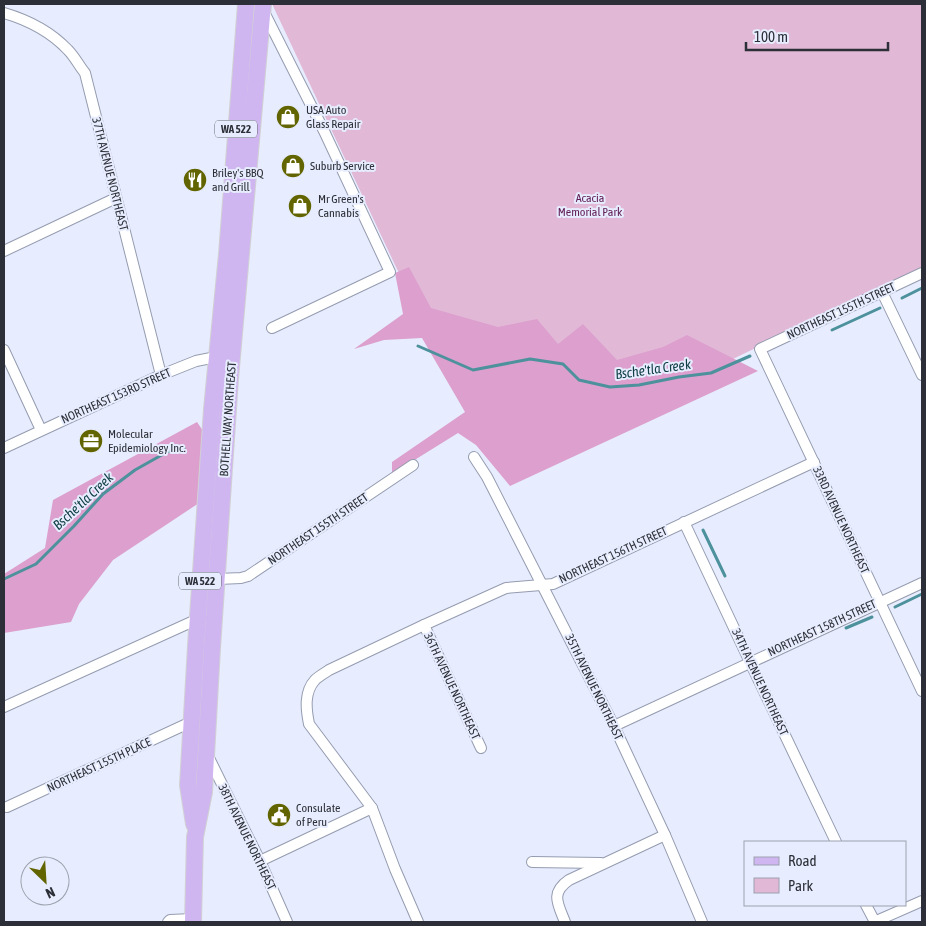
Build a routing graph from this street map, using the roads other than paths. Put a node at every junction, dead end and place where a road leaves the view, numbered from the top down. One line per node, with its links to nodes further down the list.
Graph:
1 (246, 4): 4 (main road, BOTHELL WAY NORTHEAST / WA 522)
2 (259, 5): 5 (main road, BOTHELL WAY NORTHEAST / WA 522); 10 (street)
3 (4, 13): 6 (street, 37TH AVENUE NORTHEAST)
4 (243, 41): 5 (main road); 13 (main road, BOTHELL WAY NORTHEAST / WA 522)
5 (254, 104): 13 (main road, BOTHELL WAY NORTHEAST / WA 522)
6 (116, 198): 7 (street); 14 (street, 37TH AVENUE NORTHEAST)
7 (4, 251)
8 (922, 273): 9 (street, NORTHEAST 155TH STREET)
9 (882, 292): 11 (street, NORTHEAST 155TH STREET); 15 (street)
10 (272, 328)
11 (760, 349): 19 (street, 33RD AVENUE NORTHEAST)
12 (4, 350): 16 (street)
13 (224, 356): 14 (street, NORTHEAST 153RD STREET); 22 (main road, BOTHELL WAY NORTHEAST / WA 522); 26 (main road, BOTHELL WAY NORTHEAST / WA 522)
14 (161, 375): 16 (street, NORTHEAST 153RD STREET)
15 (922, 375)
16 (41, 430): 17 (street, NORTHEAST 153RD STREET)
17 (4, 448)
18 (474, 457): 24 (street, 35TH AVENUE NORTHEAST)
19 (814, 462): 21 (street, NORTHEAST 156TH STREET); 25 (street, 33RD AVENUE NORTHEAST)
20 (413, 465): 22 (street, NORTHEAST 155TH STREET)
21 (684, 522): 24 (street, NORTHEAST 156TH STREET); 28 (street, 34TH AVENUE NORTHEAST)
22 (218, 579): 34 (main road, BOTHELL WAY NORTHEAST / WA 522)
23 (922, 583): 25 (street, NORTHEAST 158TH STREET)
24 (542, 585): 27 (street, NORTHEAST 156TH STREET); 32 (street, 35TH AVENUE NORTHEAST)
25 (880, 601): 28 (street, NORTHEAST 158TH STREET); 29 (street, 33RD AVENUE NORTHEAST)
26 (198, 619): 30 (street); 31 (main road, BOTHELL WAY NORTHEAST / WA 522); 34 (main road)
27 (424, 624): 33 (street, 36TH AVENUE NORTHEAST); 36 (street, NORTHEAST 156TH STREET)
28 (750, 662): 32 (street, NORTHEAST 158TH STREET); 39 (street, 34TH AVENUE NORTHEAST)
29 (922, 691)
30 (4, 707)
31 (192, 722): 35 (street, NORTHEAST 155TH PLACE); 37 (main road, BOTHELL WAY NORTHEAST / WA 522)
32 (614, 726): 38 (street, 35TH AVENUE NORTHEAST)
33 (481, 748)
34 (206, 752): 37 (main road, BOTHELL WAY NORTHEAST / WA 522); 40 (street, 38TH AVENUE NORTHEAST)
35 (7, 807)
36 (372, 808): 40 (street); 48 (street)
37 (196, 834): 45 (main road, BOTHELL WAY NORTHEAST / WA 522)
38 (664, 835): 42 (street); 50 (street, 35TH AVENUE NORTHEAST)
39 (836, 841)
40 (260, 861): 47 (street, 38TH AVENUE NORTHEAST)
41 (532, 862): 42 (street)
42 (605, 863): 49 (street)
43 (922, 901): 51 (street)
44 (867, 906): 51 (street)
45 (192, 921): 46 (street)
46 (168, 922)
47 (287, 922)
48 (418, 922)
49 (565, 922)
50 (702, 922)
51 (875, 922)

